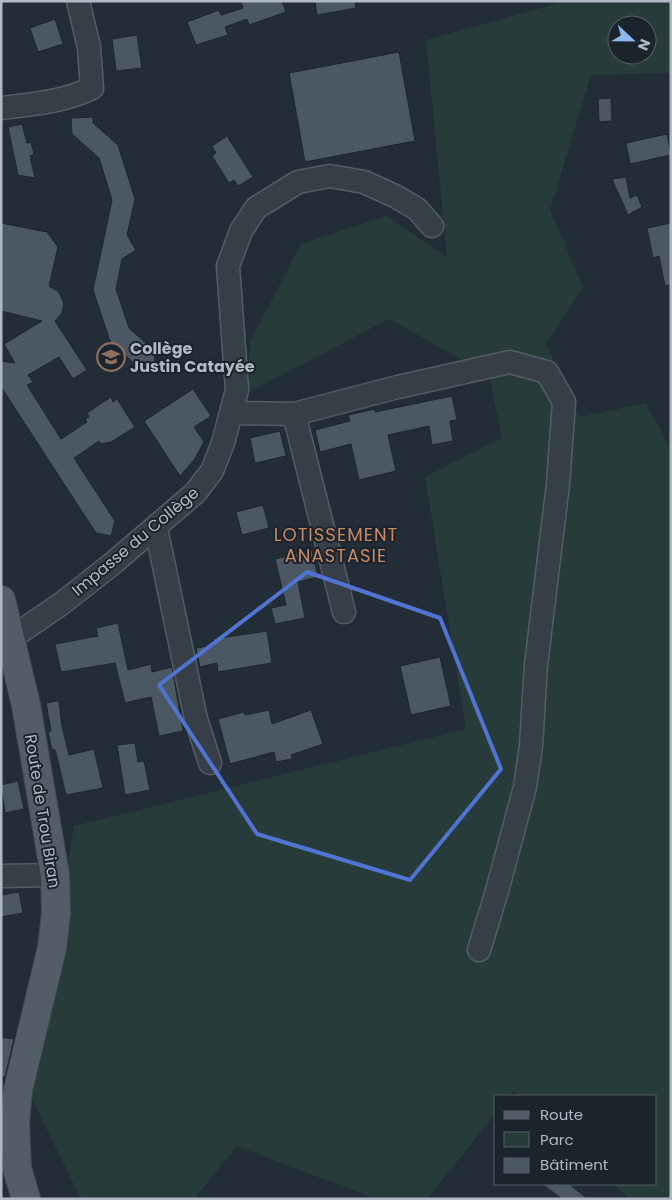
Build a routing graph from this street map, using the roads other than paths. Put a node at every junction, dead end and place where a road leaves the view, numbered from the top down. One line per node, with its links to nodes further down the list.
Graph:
1 (78, 1): 2 (street)
2 (1, 108)
3 (432, 226): 4 (street, Impasse du Collège)
4 (232, 413): 5 (street); 6 (street, Impasse du Collège)
5 (294, 414): 8 (street); 13 (street)
6 (156, 528): 9 (street, Impasse du Collège); 10 (street)
7 (1, 600): 9 (main road, Route de Trou Biran)
8 (344, 612)
9 (10, 639): 11 (main road, Route de Trou Biran)
10 (210, 763)
11 (56, 875): 12 (street); 14 (main road, Route de Trou Biran)
12 (1, 876)
13 (479, 950)
14 (26, 1199)

